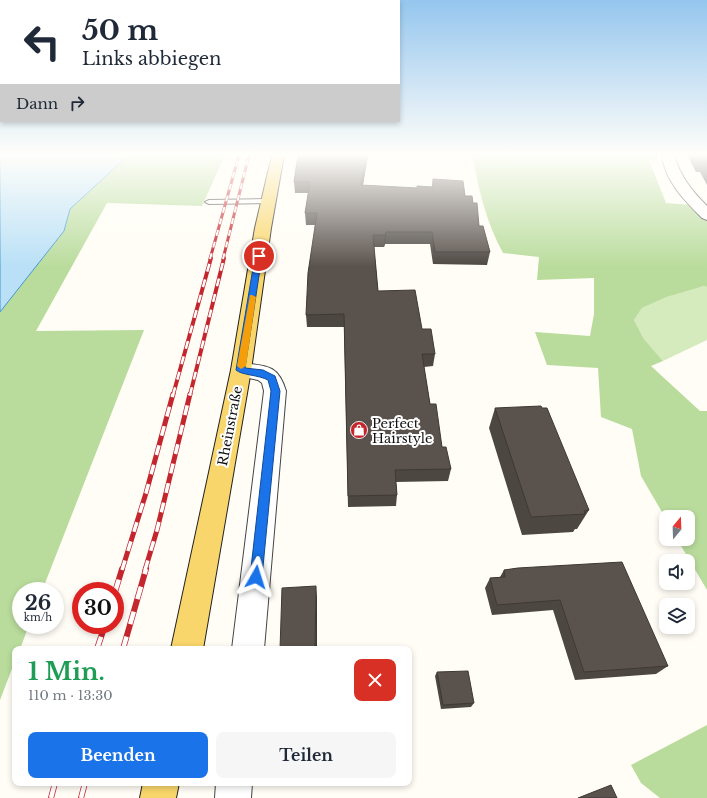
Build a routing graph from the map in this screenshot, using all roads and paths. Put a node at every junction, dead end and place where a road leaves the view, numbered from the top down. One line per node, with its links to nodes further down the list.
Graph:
1 (270, 192): 3 (main road, Rheinstraße)
2 (685, 192): 5 (street)
3 (268, 201): 4 (lane); 6 (main road, Rheinstraße)
4 (209, 202)
5 (707, 215)
6 (241, 370): 7 (main road, Rheinstraße); 8 (street)
7 (188, 646)
8 (248, 646)
9 (160, 786): 11 (main road)
10 (234, 786): 12 (street)
11 (158, 798)
12 (233, 798)

